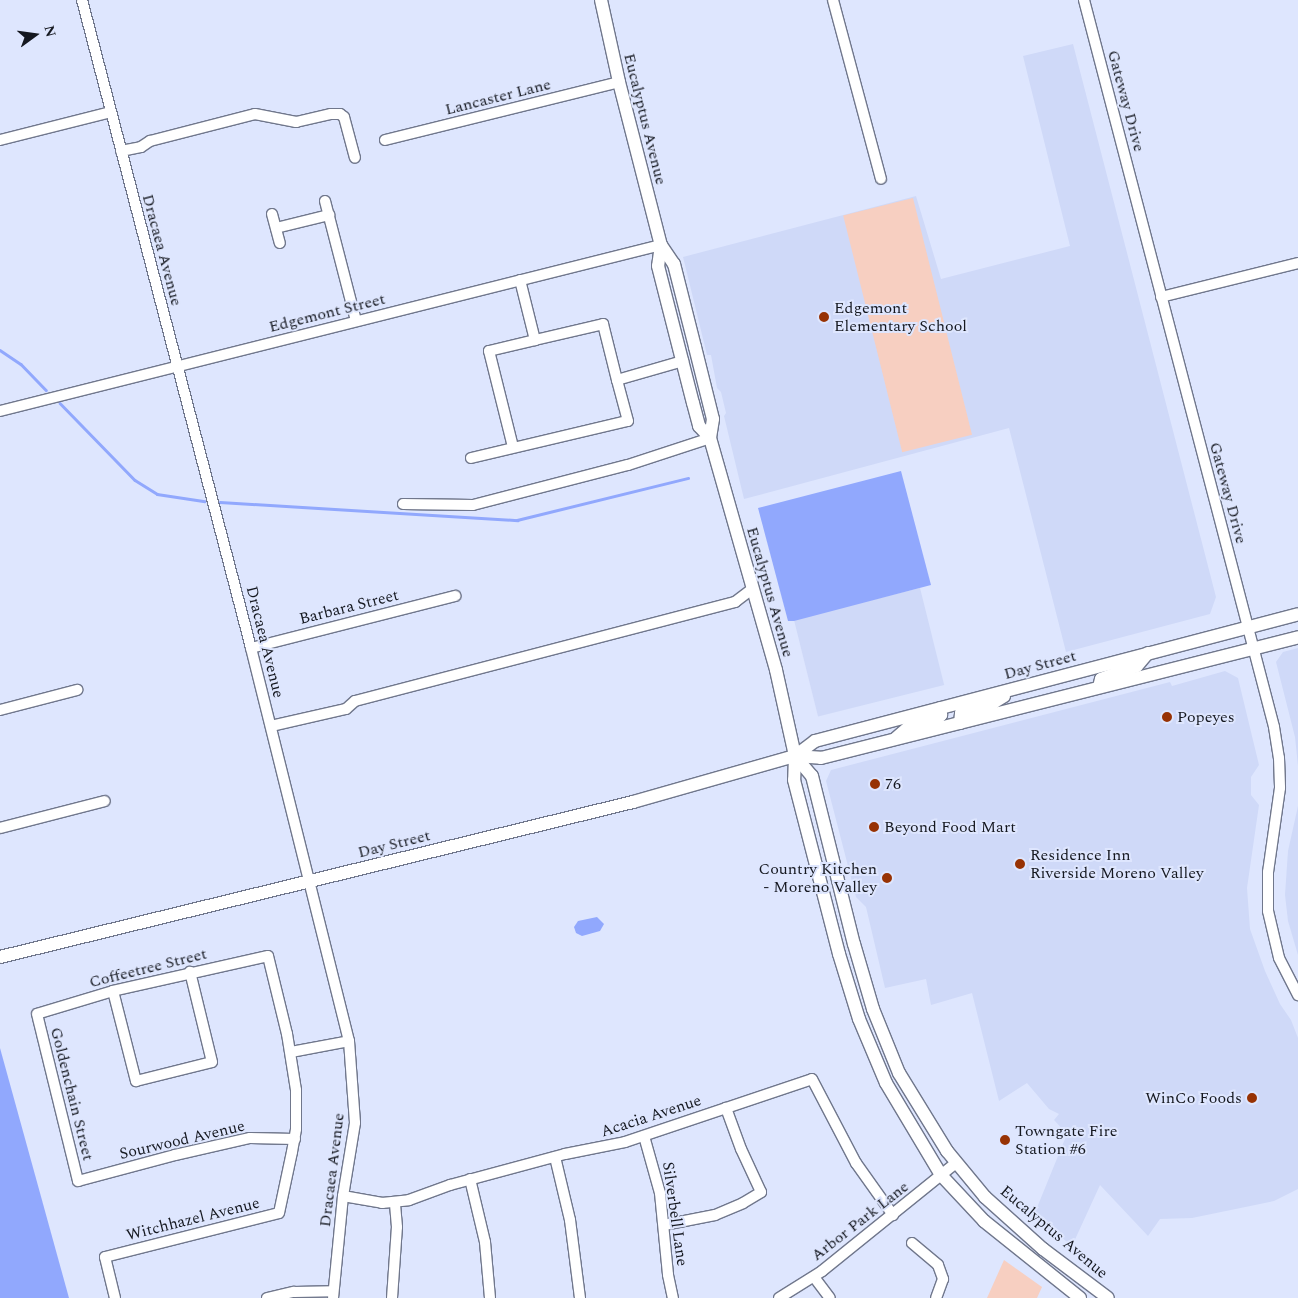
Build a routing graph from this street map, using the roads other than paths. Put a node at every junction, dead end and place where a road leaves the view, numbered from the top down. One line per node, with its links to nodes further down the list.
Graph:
1 (82, 0): 6 (street, Dracaea Avenue)
2 (601, 0): 5 (main road, Eucalyptus Avenue)
3 (833, 0): 11 (street)
4 (1084, 0): 20 (street, Gateway Drive)
5 (619, 82): 8 (street, Lancaster Lane); 17 (main road, Eucalyptus Avenue)
6 (111, 112): 7 (street); 9 (street, Dracaea Avenue)
7 (0, 140)
8 (385, 140)
9 (121, 152): 10 (street); 24 (street, Dracaea Avenue)
10 (355, 158)
11 (881, 180)
12 (325, 201): 14 (street)
13 (272, 214): 15 (street)
14 (329, 215): 15 (street); 21 (street)
15 (276, 228): 16 (street)
16 (280, 243)
17 (660, 245): 19 (street, Edgemont Street); 23 (main road, Eucalyptus Avenue); 27 (main road, Eucalyptus Avenue)
18 (1298, 262): 20 (street)
19 (520, 280): 21 (street, Edgemont Street); 22 (street)
20 (1162, 297): 34 (street, Gateway Drive)
21 (356, 321): 24 (street, Edgemont Street)
22 (535, 340): 25 (street); 28 (street)
23 (683, 361): 25 (street); 27 (main road, Eucalyptus Avenue)
24 (177, 366): 26 (street, Edgemont Street); 36 (street, Dracaea Avenue)
25 (618, 380): 28 (street)
26 (0, 411)
27 (710, 438): 30 (street); 31 (main road, Eucalyptus Avenue)
28 (513, 448): 29 (street)
29 (471, 458)
30 (403, 504)
31 (752, 589): 45 (street); 47 (main road, Eucalyptus Avenue)
32 (455, 596): 36 (street, Barbara Street)
33 (1298, 614): 34 (main road, Day Street)
34 (1248, 627): 37 (street, Gateway Drive); 38 (main road, Day Street)
35 (1298, 637): 37 (main road, Day Street)
36 (251, 648): 45 (street, Dracaea Avenue)
37 (1253, 648): 39 (main road, Day Street); 58 (street, Gateway Drive)
38 (1148, 653): 39 (main road); 40 (main road, Day Street)
39 (1099, 687): 44 (main road, Day Street)
40 (1017, 688): 42 (main road, Day Street); 44 (main road)
41 (77, 690): 43 (street)
42 (940, 708): 46 (main road); 47 (main road, Day Street)
43 (0, 710)
44 (960, 723): 46 (main road, Day Street)
45 (271, 726): 51 (street, Dracaea Avenue)
46 (894, 740): 47 (main road, Day Street)
47 (794, 756): 50 (main road, Eucalyptus Avenue); 51 (main road, Day Street); 52 (main road, Eucalyptus Avenue)
48 (105, 801): 49 (street)
49 (0, 828)
50 (809, 836): 52 (main road); 53 (main road, Eucalyptus Avenue)
51 (310, 882): 55 (main road, Day Street); 61 (street, Dracaea Avenue)
52 (847, 914): 59 (main road, Eucalyptus Avenue)
53 (833, 931): 59 (main road); 68 (main road, Eucalyptus Avenue)
54 (268, 956): 56 (street, Coffeetree Street); 62 (street, Witchhazel Avenue)
55 (0, 957)
56 (190, 972): 57 (street, Coffeetree Street); 57 (street)
57 (113, 992): 60 (street, Coffeetree Street)
58 (1298, 995)
59 (873, 1009): 67 (main road, Eucalyptus Avenue)
60 (37, 1014): 70 (street, Goldenchain Street)
61 (350, 1041): 62 (street); 71 (street, Dracaea Avenue)
62 (291, 1052): 65 (street, Witchhazel Avenue)
63 (726, 1108): 64 (street, Acacia Avenue); 73 (street, Acacia Avenue); 74 (street)
64 (644, 1136): 66 (street, Acacia Avenue); 74 (street, Silverbell Lane)
65 (294, 1139): 70 (street, Sourwood Avenue); 80 (street, Witchhazel Avenue)
66 (555, 1157): 69 (street, Acacia Avenue); 84 (street)
67 (956, 1163): 68 (street, Arbor Park Lane); 79 (main road, Eucalyptus Avenue)
68 (941, 1175): 73 (street, Arbor Park Lane); 76 (main road, Eucalyptus Avenue)
69 (470, 1179): 72 (street, Acacia Avenue); 83 (street)
70 (78, 1181)
71 (343, 1196): 72 (street, Acacia Avenue); 78 (street, Dracaea Avenue)
72 (395, 1203): 82 (street)
73 (893, 1215): 77 (street, Arbor Park Lane)
74 (664, 1224): 85 (street, Silverbell Lane)
75 (912, 1243): 88 (street)
76 (1024, 1254): 79 (main road); 89 (main road, Eucalyptus Avenue)
77 (814, 1277): 86 (street, Arbor Park Lane); 87 (street)
78 (333, 1294): 81 (street)
79 (1105, 1296)
80 (115, 1298)
81 (267, 1298)
82 (392, 1298)
83 (490, 1298)
84 (580, 1298)
85 (673, 1298)
86 (779, 1298)
87 (830, 1298)
88 (936, 1298)
89 (1080, 1298)

